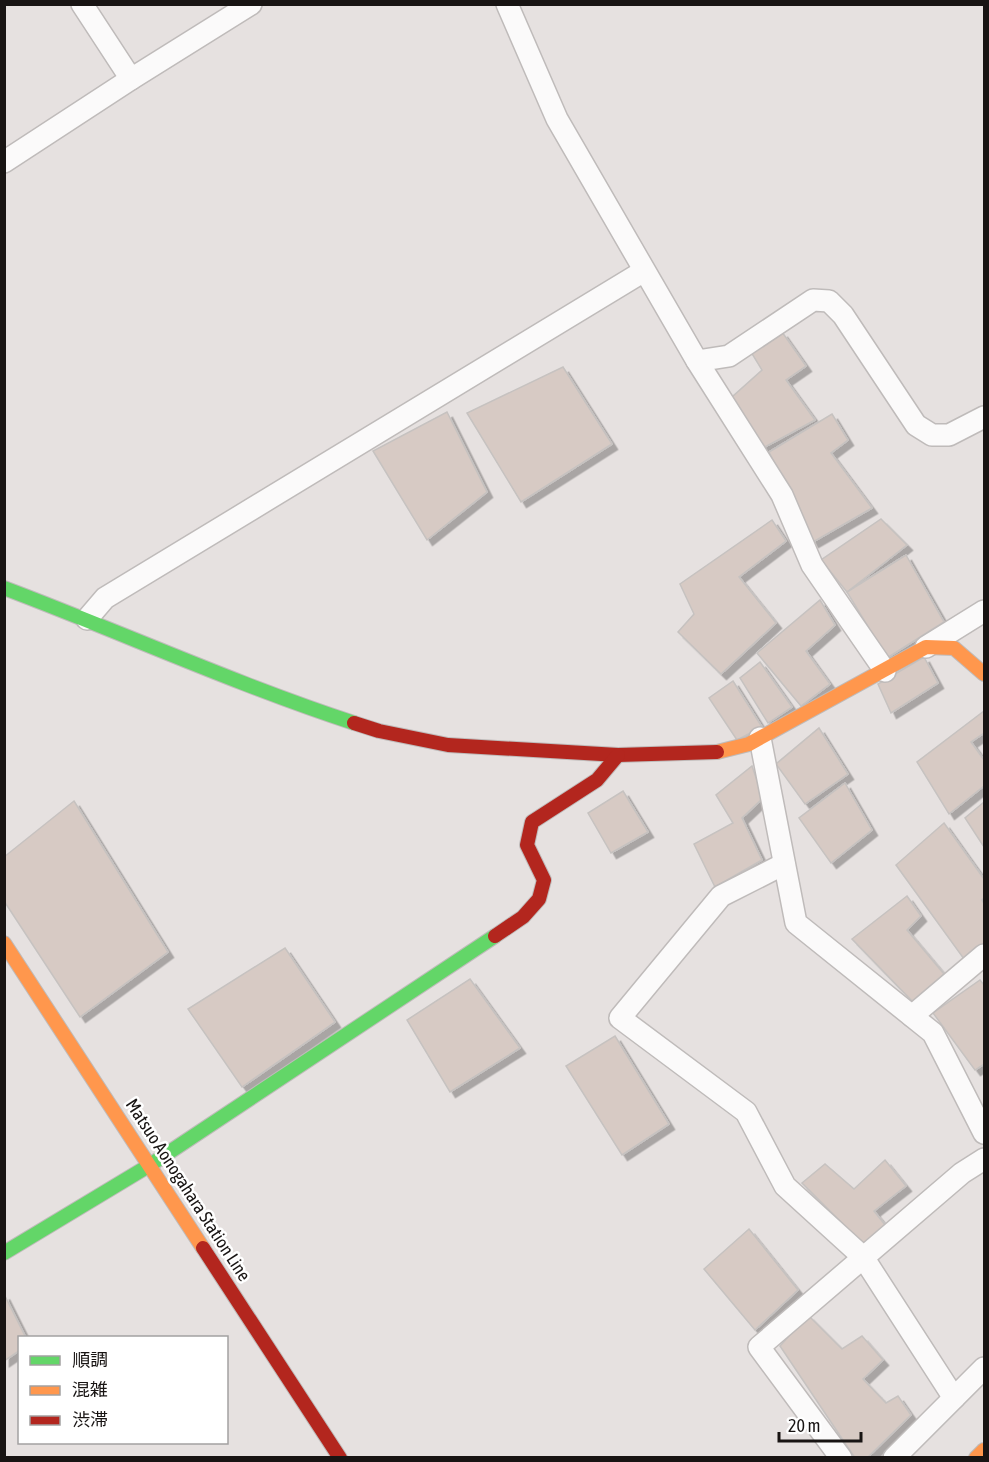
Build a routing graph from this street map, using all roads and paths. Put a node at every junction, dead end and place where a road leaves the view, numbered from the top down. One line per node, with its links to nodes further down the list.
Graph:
1 (82, 4): 4 (street)
2 (251, 4): 4 (street)
3 (507, 4): 6 (street)
4 (131, 79): 5 (street)
5 (4, 162)
6 (644, 271): 7 (street); 11 (street)
7 (698, 361): 8 (street); 13 (street)
8 (984, 417)
9 (4, 588): 11 (main road)
10 (984, 611): 12 (street)
11 (87, 619): 16 (main road)
12 (926, 646): 13 (main road); 14 (main road)
13 (885, 671): 15 (main road)
14 (984, 674)
15 (760, 738): 16 (main road); 17 (street)
16 (618, 755): 23 (main road)
17 (784, 864): 20 (street); 25 (street)
18 (4, 943): 23 (main road, Matsuo Aonogahara Station Line)
19 (984, 955): 20 (street)
20 (912, 1016): 21 (street)
21 (984, 1133)
22 (984, 1159): 25 (street)
23 (150, 1165): 24 (main road); 29 (main road, Matsuo Aonogahara Station Line)
24 (4, 1253)
25 (863, 1257): 27 (street); 30 (street)
26 (984, 1368): 27 (street)
27 (954, 1398): 31 (street)
28 (984, 1450): 32 (main road)
29 (340, 1458)
30 (841, 1458)
31 (894, 1458)
32 (976, 1458)

